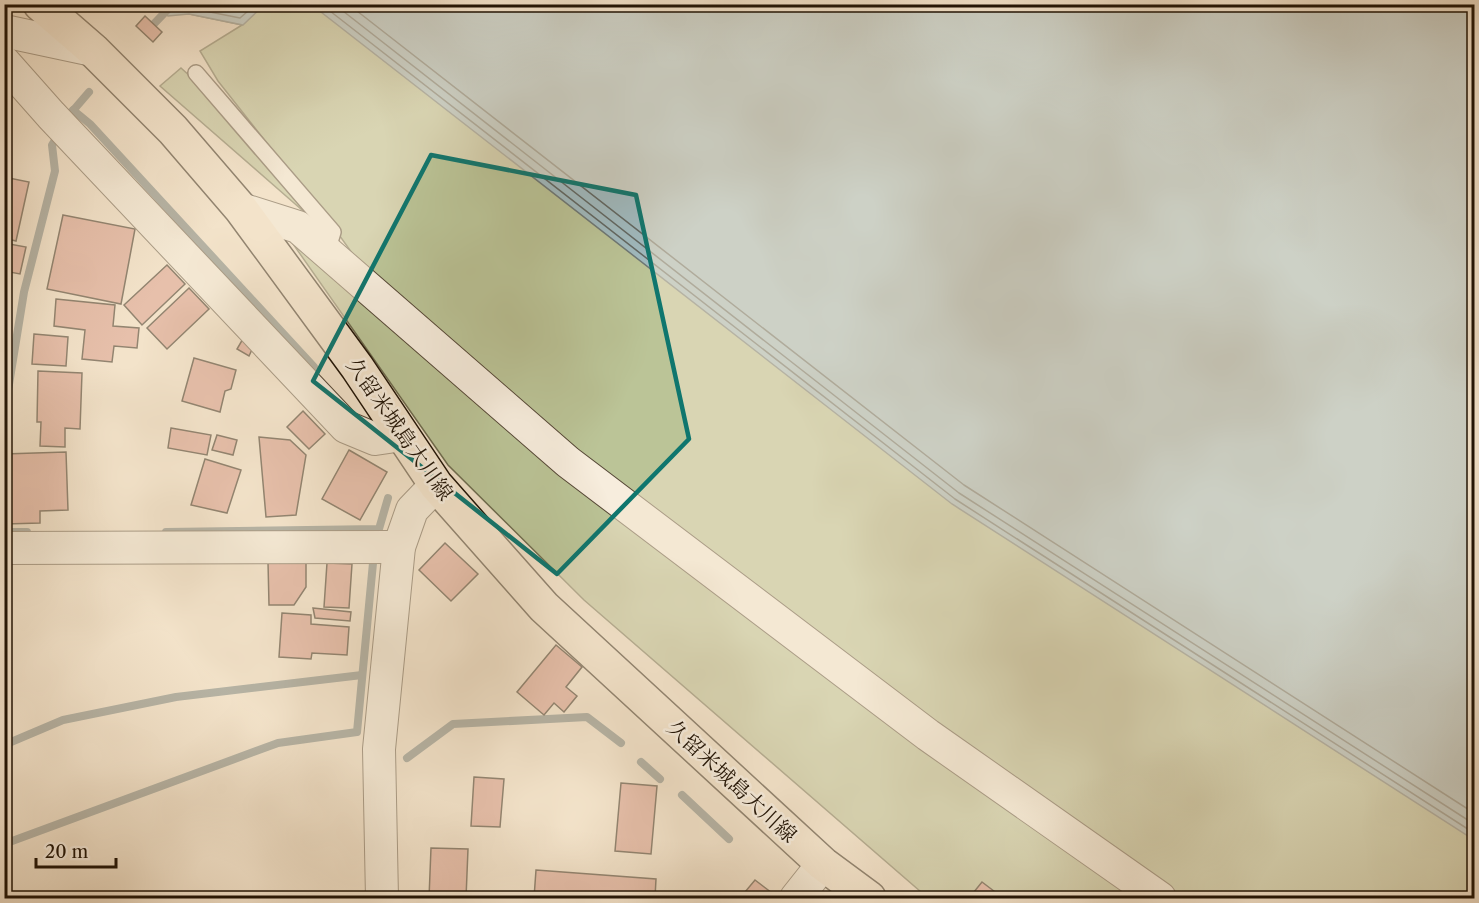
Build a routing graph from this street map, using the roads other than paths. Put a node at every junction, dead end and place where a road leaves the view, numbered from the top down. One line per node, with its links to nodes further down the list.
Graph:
1 (40, 4): 3 (main road, 久留米城島大川線)
2 (4, 31): 3 (street)
3 (93, 50): 6 (main road, 久留米城島大川線)
4 (4, 62): 8 (street)
5 (196, 73): 7 (lane)
6 (241, 209): 7 (street); 8 (main road, 久留米城島大川線)
7 (327, 252): 16 (street)
8 (402, 435): 9 (main road, 久留米城島大川線)
9 (436, 485): 10 (street); 12 (main road, 久留米城島大川線)
10 (399, 547): 11 (street); 13 (street)
11 (4, 548)
12 (823, 864): 14 (street); 15 (main road, 久留米城島大川線)
13 (382, 898)
14 (796, 898)
15 (868, 898)
16 (1160, 898)

